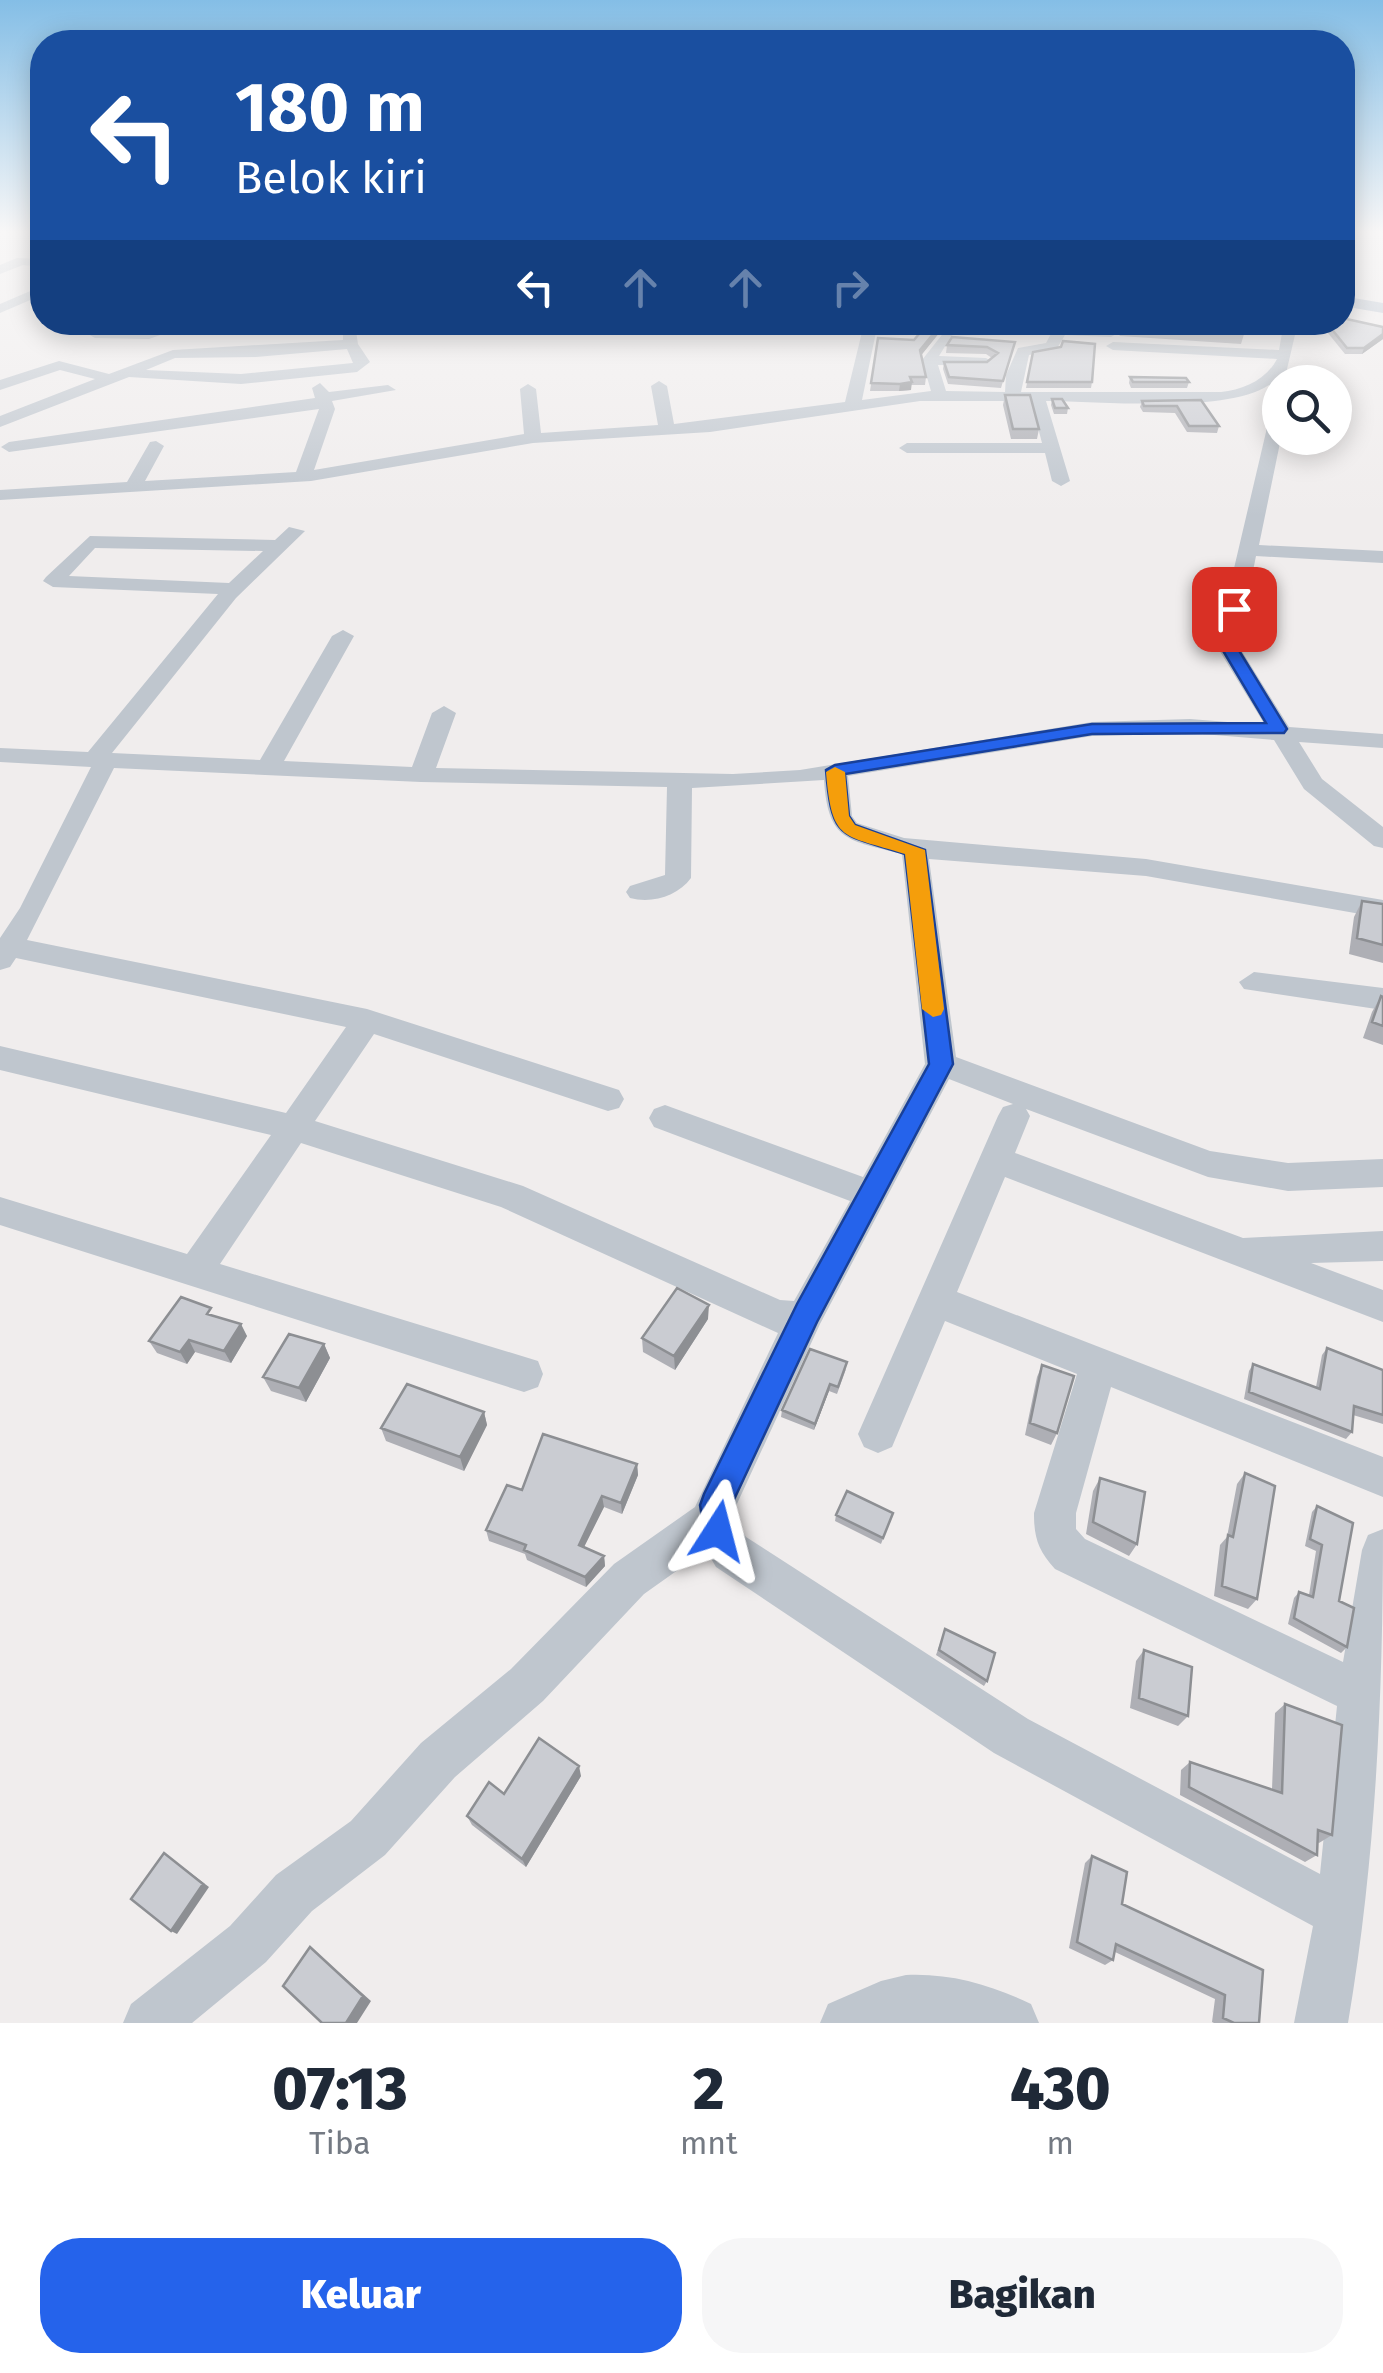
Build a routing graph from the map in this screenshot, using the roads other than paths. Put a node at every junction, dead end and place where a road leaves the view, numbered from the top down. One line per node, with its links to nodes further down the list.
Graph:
1 (122, 335): 2 (street)
2 (153, 335)
3 (235, 335): 11 (street)
4 (348, 335): 17 (street)
5 (353, 335): 16 (street)
6 (868, 335): 28 (street)
7 (944, 335): 13 (street)
8 (1057, 335): 24 (street)
9 (1085, 335): 12 (street)
10 (1288, 335): 15 (street)
11 (230, 340)
12 (1112, 340): 15 (street)
13 (929, 360): 14 (street); 23 (street)
14 (986, 362)
15 (1282, 364): 25 (street); 44 (street)
16 (316, 370): 18 (street); 27 (street)
17 (119, 376): 18 (street); 19 (street); 26 (street)
18 (254, 378): 29 (street)
19 (4, 383): 26 (street)
20 (659, 386): 31 (street)
21 (528, 389): 32 (street)
22 (388, 390): 27 (street)
23 (940, 395): 24 (street); 28 (street)
24 (1013, 395): 25 (street)
25 (1037, 396): 36 (street)
26 (64, 398): 30 (street)
27 (323, 400): 29 (street); 37 (street)
28 (853, 404): 31 (street)
29 (258, 414): 34 (street)
30 (0, 422)
31 (667, 429): 32 (street)
32 (533, 438): 37 (street)
33 (156, 446): 39 (street)
34 (9, 447)
35 (907, 448): 36 (street)
36 (1052, 448): 38 (street)
37 (304, 476): 39 (street)
38 (1061, 481)
39 (133, 487): 40 (street)
40 (0, 495)
41 (296, 531): 43 (street)
42 (181, 543): 43 (street); 46 (street); 46 (street)
43 (278, 546): 47 (street)
44 (1246, 550): 45 (street); 50 (street)
45 (1383, 556)
46 (148, 586): 47 (street)
47 (234, 589): 53 (street)
48 (343, 636): 54 (street)
49 (444, 712): 56 (street)
50 (1278, 729): 51 (street); 55 (street); 58 (street)
51 (1383, 741)
52 (0, 756): 53 (street)
53 (100, 760): 54 (street); 62 (street)
54 (268, 768): 56 (street)
55 (835, 770): 57 (street); 59 (street)
56 (421, 774): 57 (street)
57 (680, 781): 60 (street)
58 (1383, 840)
59 (915, 850): 61 (street); 67 (street)
60 (640, 892)
61 (1383, 908)
62 (5, 953): 65 (street)
63 (1254, 982): 64 (street)
64 (1383, 999)
65 (367, 1020): 68 (street); 71 (street)
66 (0, 1058): 71 (street)
67 (941, 1064): 73 (street); 74 (street)
68 (608, 1099)
69 (1014, 1116): 72 (street)
70 (665, 1118): 74 (street)
71 (292, 1127): 78 (street); 81 (street)
72 (995, 1159): 77 (street); 79 (street)
73 (1383, 1173)
74 (873, 1195): 81 (street)
75 (0, 1211): 78 (street)
76 (1383, 1246): 77 (street)
77 (1236, 1249): 80 (street)
78 (198, 1268): 83 (street)
79 (933, 1298): 82 (street); 84 (street)
80 (1383, 1306)
81 (807, 1313): 86 (street)
82 (1099, 1363): 85 (street); 88 (street)
83 (524, 1374)
84 (878, 1434)
85 (1383, 1477)
86 (715, 1518): 89 (street); 90 (street)
87 (1383, 1550): 88 (street)
88 (1361, 1694): 89 (street)
89 (1341, 1914): 93 (street)
90 (150, 2023)
91 (847, 2023): 92 (street)
92 (1012, 2023)
93 (1320, 2023)

